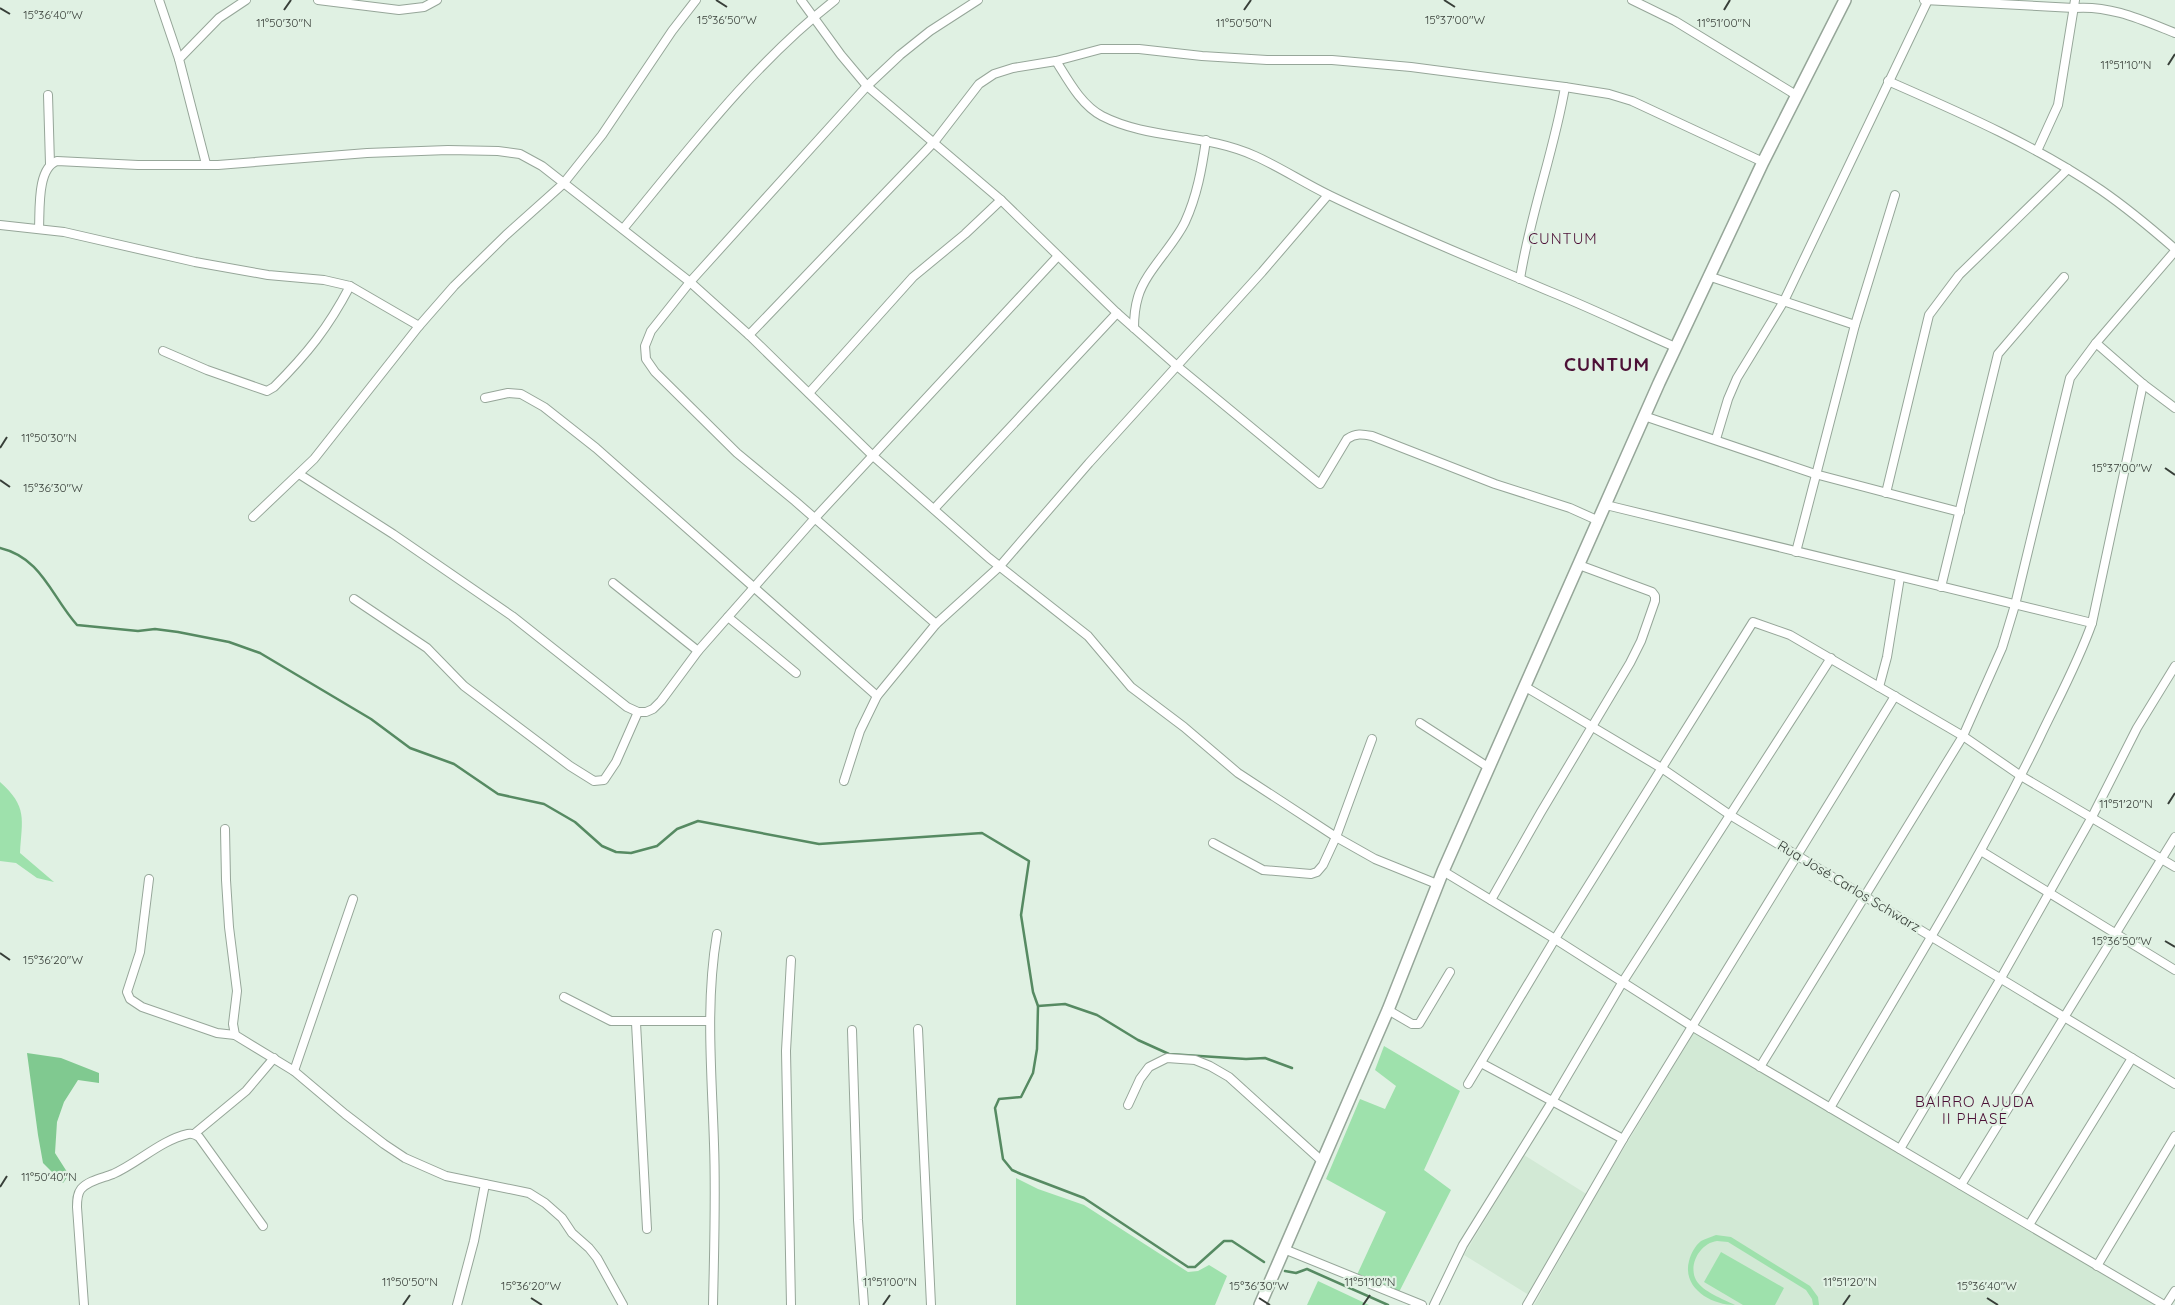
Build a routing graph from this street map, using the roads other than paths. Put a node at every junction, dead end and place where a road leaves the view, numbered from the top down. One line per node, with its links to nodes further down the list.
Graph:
1 (159, 0): 16 (street)
2 (246, 0): 16 (street)
3 (318, 0): 11 (street)
4 (437, 0): 11 (street)
5 (696, 0): 30 (street)
6 (801, 0): 14 (street)
7 (835, 0): 14 (street)
8 (978, 0): 19 (street)
9 (1632, 0): 22 (street)
10 (1845, 0): 22 (main road)
11 (330, 1)
12 (1926, 1): 13 (street); 18 (street)
13 (2075, 4): 15 (street); 25 (street)
14 (812, 18): 19 (street); 36 (street)
15 (2175, 33)
16 (179, 59): 28 (street)
17 (1056, 61): 20 (street); 23 (street); 24 (street)
18 (1888, 81): 25 (street); 44 (street)
19 (867, 86): 24 (street); 42 (street)
20 (1565, 87): 26 (street); 41 (street)
21 (48, 95): 27 (street)
22 (1796, 95): 26 (main road)
23 (1206, 140): 31 (street); 48 (street)
24 (935, 141): 33 (street); 49 (street)
25 (2037, 152): 29 (street)
26 (1763, 162): 39 (main road)
27 (50, 164): 28 (street); 35 (street)
28 (206, 164): 30 (street)
29 (2068, 170): 37 (street); 63 (street)
30 (564, 184): 36 (street); 47 (street)
31 (1328, 194): 41 (street); 53 (street)
32 (1895, 195): 46 (street)
33 (1001, 200): 38 (street); 55 (street)
34 (0, 225): 35 (street)
35 (39, 228): 43 (street)
36 (623, 229): 42 (street)
37 (2175, 250): 50 (street)
38 (1058, 256): 45 (street); 60 (street)
39 (1708, 276): 44 (street); 51 (main road)
40 (2064, 276): 66 (street)
41 (1520, 279): 51 (street)
42 (690, 282): 49 (street); 68 (street)
43 (350, 286): 47 (street); 52 (street)
44 (1784, 301): 46 (street); 59 (street)
45 (1117, 313): 48 (street); 65 (street)
46 (1855, 325): 62 (street)
47 (419, 326): 61 (street)
48 (1134, 328): 53 (street)
49 (749, 335): 55 (street)
50 (2096, 343): 54 (street); 78 (street)
51 (1675, 347): 58 (main road)
52 (163, 352)
53 (1176, 366): 69 (street); 72 (street)
54 (2143, 384): 57 (street); 80 (street)
55 (809, 392): 60 (street)
56 (485, 398): 76 (street)
57 (2175, 408)
58 (1644, 416): 59 (street); 64 (main road)
59 (1716, 439): 62 (street)
60 (872, 455): 65 (street); 68 (street)
61 (299, 474): 67 (street); 90 (street)
62 (1815, 474): 63 (street); 70 (street)
63 (1886, 493): 66 (street)
64 (1606, 505): 69 (main road); 70 (street)
65 (934, 509): 72 (street)
66 (1960, 512): 75 (street)
67 (253, 517)
68 (815, 518): 76 (street); 81 (street)
69 (1599, 521): 71 (main road)
70 (1796, 552): 73 (street)
71 (1579, 565): 86 (main road); 92 (street)
72 (1000, 566): 81 (street); 102 (street)
73 (1900, 577): 75 (street); 87 (street)
74 (612, 583): 82 (street)
75 (1941, 587): 78 (street)
76 (754, 588): 79 (street); 88 (street)
77 (354, 598): 90 (street)
78 (2015, 606): 80 (street); 93 (street)
79 (728, 617): 82 (street); 85 (street)
80 (2092, 623): 97 (street)
81 (936, 624): 88 (street)
82 (698, 651): 90 (street)
83 (1831, 658): 87 (street); 96 (street); 99 (street)
84 (2175, 666): 100 (street)
85 (796, 673)
86 (1524, 686): 92 (street, Rua José Carlos Schwarz); 95 (main road)
87 (1879, 687): 89 (street)
88 (877, 696): 98 (street)
89 (1894, 696): 93 (street); 106 (street)
90 (638, 712)
91 (1420, 723): 95 (street)
92 (1594, 727): 96 (street, Rua José Carlos Schwarz); 115 (street)
93 (1963, 736): 97 (street); 113 (street)
94 (1372, 739): 102 (street)
95 (1488, 767): 109 (main road)
96 (1663, 769): 99 (street, Rua José Carlos Schwarz); 119 (street)
97 (2021, 776): 100 (street); 105 (street)
98 (844, 781)
99 (1730, 815): 106 (street, Rua José Carlos Schwarz); 124 (street)
100 (2092, 817): 107 (street); 112 (street)
101 (226, 829): 133 (street)
102 (1336, 837): 104 (street); 111 (street)
103 (2175, 837): 107 (street)
104 (1212, 843)
105 (1981, 851): 112 (street); 118 (street)
106 (1798, 856): 113 (street, Rua José Carlos Schwarz); 130 (street)
107 (2162, 858): 108 (street); 117 (street)
108 (2175, 867)
109 (1442, 871): 111 (main road); 115 (street)
110 (148, 879): 133 (street)
111 (1437, 884): 126 (main road)
112 (2049, 893): 117 (street); 123 (street)
113 (1865, 896): 118 (street, Rua José Carlos Schwarz); 137 (street)
114 (353, 899): 138 (street)
115 (1492, 900): 119 (street)
116 (717, 934): 129 (street)
117 (2116, 934): 121 (street); 127 (street)
118 (1931, 936): 123 (street, Rua José Carlos Schwarz); 143 (street)
119 (1555, 939): 124 (street); 136 (street)
120 (791, 960): 161 (street)
121 (2175, 970)
122 (1450, 972): 126 (street)
123 (2000, 978): 127 (street, Rua José Carlos Schwarz); 147 (street)
124 (1622, 983): 130 (street); 141 (street)
125 (564, 997): 128 (street)
126 (1388, 1010): 148 (main road)
127 (2064, 1017): 135 (street, Rua José Carlos Schwarz); 150 (street)
128 (636, 1022): 129 (street); 153 (street)
129 (710, 1022): 160 (street)
130 (1693, 1027): 137 (street); 146 (street)
131 (918, 1029): 163 (street)
132 (852, 1030): 162 (street)
133 (235, 1035): 134 (street)
134 (274, 1058): 138 (street); 144 (street)
135 (2132, 1058): 140 (street, Rua José Carlos Schwarz); 151 (street)
136 (1481, 1062): 139 (street); 141 (street)
137 (1760, 1067): 143 (street)
138 (294, 1070): 149 (street)
139 (1468, 1084)
140 (2175, 1084)
141 (1553, 1100): 146 (street); 166 (street)
142 (1128, 1105): 148 (street)
143 (1830, 1108): 147 (street)
144 (194, 1134): 152 (street); 157 (street)
145 (2175, 1136): 155 (street)
146 (1623, 1139): 167 (street)
147 (1900, 1150): 150 (street)
148 (1323, 1162): 154 (main road)
149 (485, 1184): 158 (street); 159 (street)
150 (1961, 1186): 151 (street)
151 (2029, 1225): 155 (street)
152 (263, 1226)
153 (647, 1229)
154 (1284, 1249): 164 (main road); 165 (street)
155 (2097, 1266): 168 (street)
156 (2175, 1291): 168 (street)
157 (84, 1305)
158 (457, 1305)
159 (623, 1305)
160 (713, 1305)
161 (791, 1305)
162 (864, 1305)
163 (931, 1305)
164 (1260, 1305)
165 (1422, 1305)
166 (1434, 1305)
167 (1527, 1305)
168 (2165, 1305)

